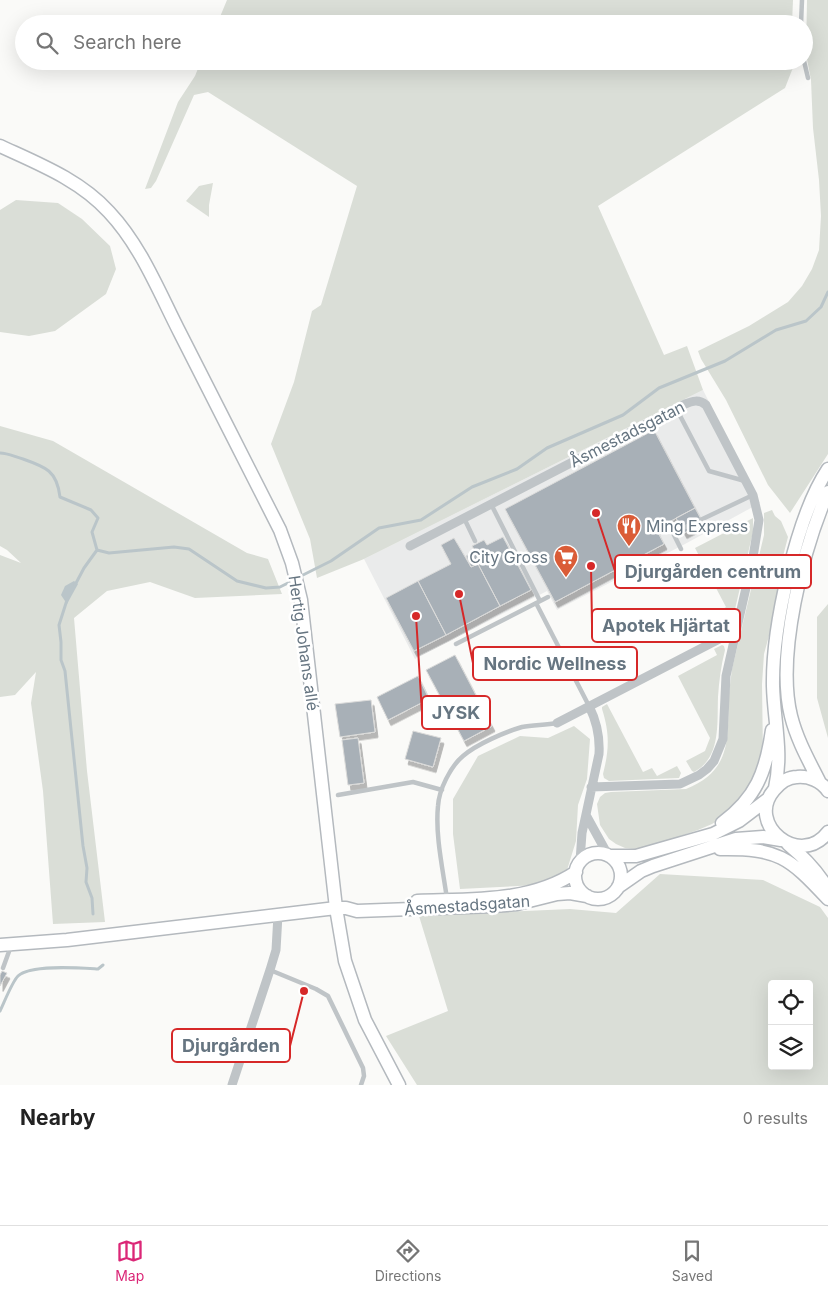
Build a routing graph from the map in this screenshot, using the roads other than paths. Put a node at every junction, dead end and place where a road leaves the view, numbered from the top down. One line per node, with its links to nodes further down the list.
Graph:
1 (802, 0): 2 (lane)
2 (801, 15)
3 (806, 70): 4 (lane)
4 (808, 78)
5 (0, 146): 40 (street, Hertig Johans allé)
6 (676, 408): 8 (lane); 8 (street, Åsmestadsgatan); 11 (street, Åsmestadsgatan)
7 (828, 470): 21 (street)
8 (745, 481): 10 (street, Åsmestadsgatan)
9 (828, 492): 23 (street)
10 (753, 495): 15 (lane); 18 (street, Åsmestadsgatan)
11 (491, 504): 12 (street, Åsmestadsgatan); 17 (lane)
12 (464, 518): 13 (lane); 14 (street, Åsmestadsgatan)
13 (475, 541)
14 (410, 546)
15 (681, 549)
16 (548, 597): 17 (lane)
17 (538, 602): 19 (lane); 20 (lane)
18 (734, 636): 20 (street); 24 (street, Åsmestadsgatan)
19 (456, 644)
20 (590, 706): 22 (street); 24 (street)
21 (774, 713): 26 (street); 30 (street)
22 (557, 723): 25 (lane)
23 (825, 786): 26 (street)
24 (591, 787): 28 (street)
25 (442, 790): 27 (lane); 39 (lane)
26 (772, 793): 30 (street); 31 (street)
27 (338, 795)
28 (586, 815): 33 (street); 34 (street)
29 (828, 832): 31 (street)
30 (693, 839): 33 (street)
31 (785, 842): 32 (street); 36 (street)
32 (707, 849): 35 (street); 38 (street)
33 (609, 855): 34 (street); 35 (street)
34 (578, 867): 37 (street); 39 (street, Åsmestadsgatan)
35 (618, 887): 37 (street)
36 (828, 890)
37 (587, 896): 39 (street, Åsmestadsgatan)
38 (828, 899)
39 (447, 904): 40 (street, Åsmestadsgatan)
40 (341, 908): 41 (street, Åsmestadsgatan); 47 (street, Hertig Johans allé)
41 (278, 915): 42 (street, Åsmestadsgatan); 44 (street)
42 (6, 945): 43 (lane)
43 (3, 968)
44 (270, 970): 45 (street); 46 (lane)
45 (232, 1085)
46 (361, 1085)
47 (398, 1085)

